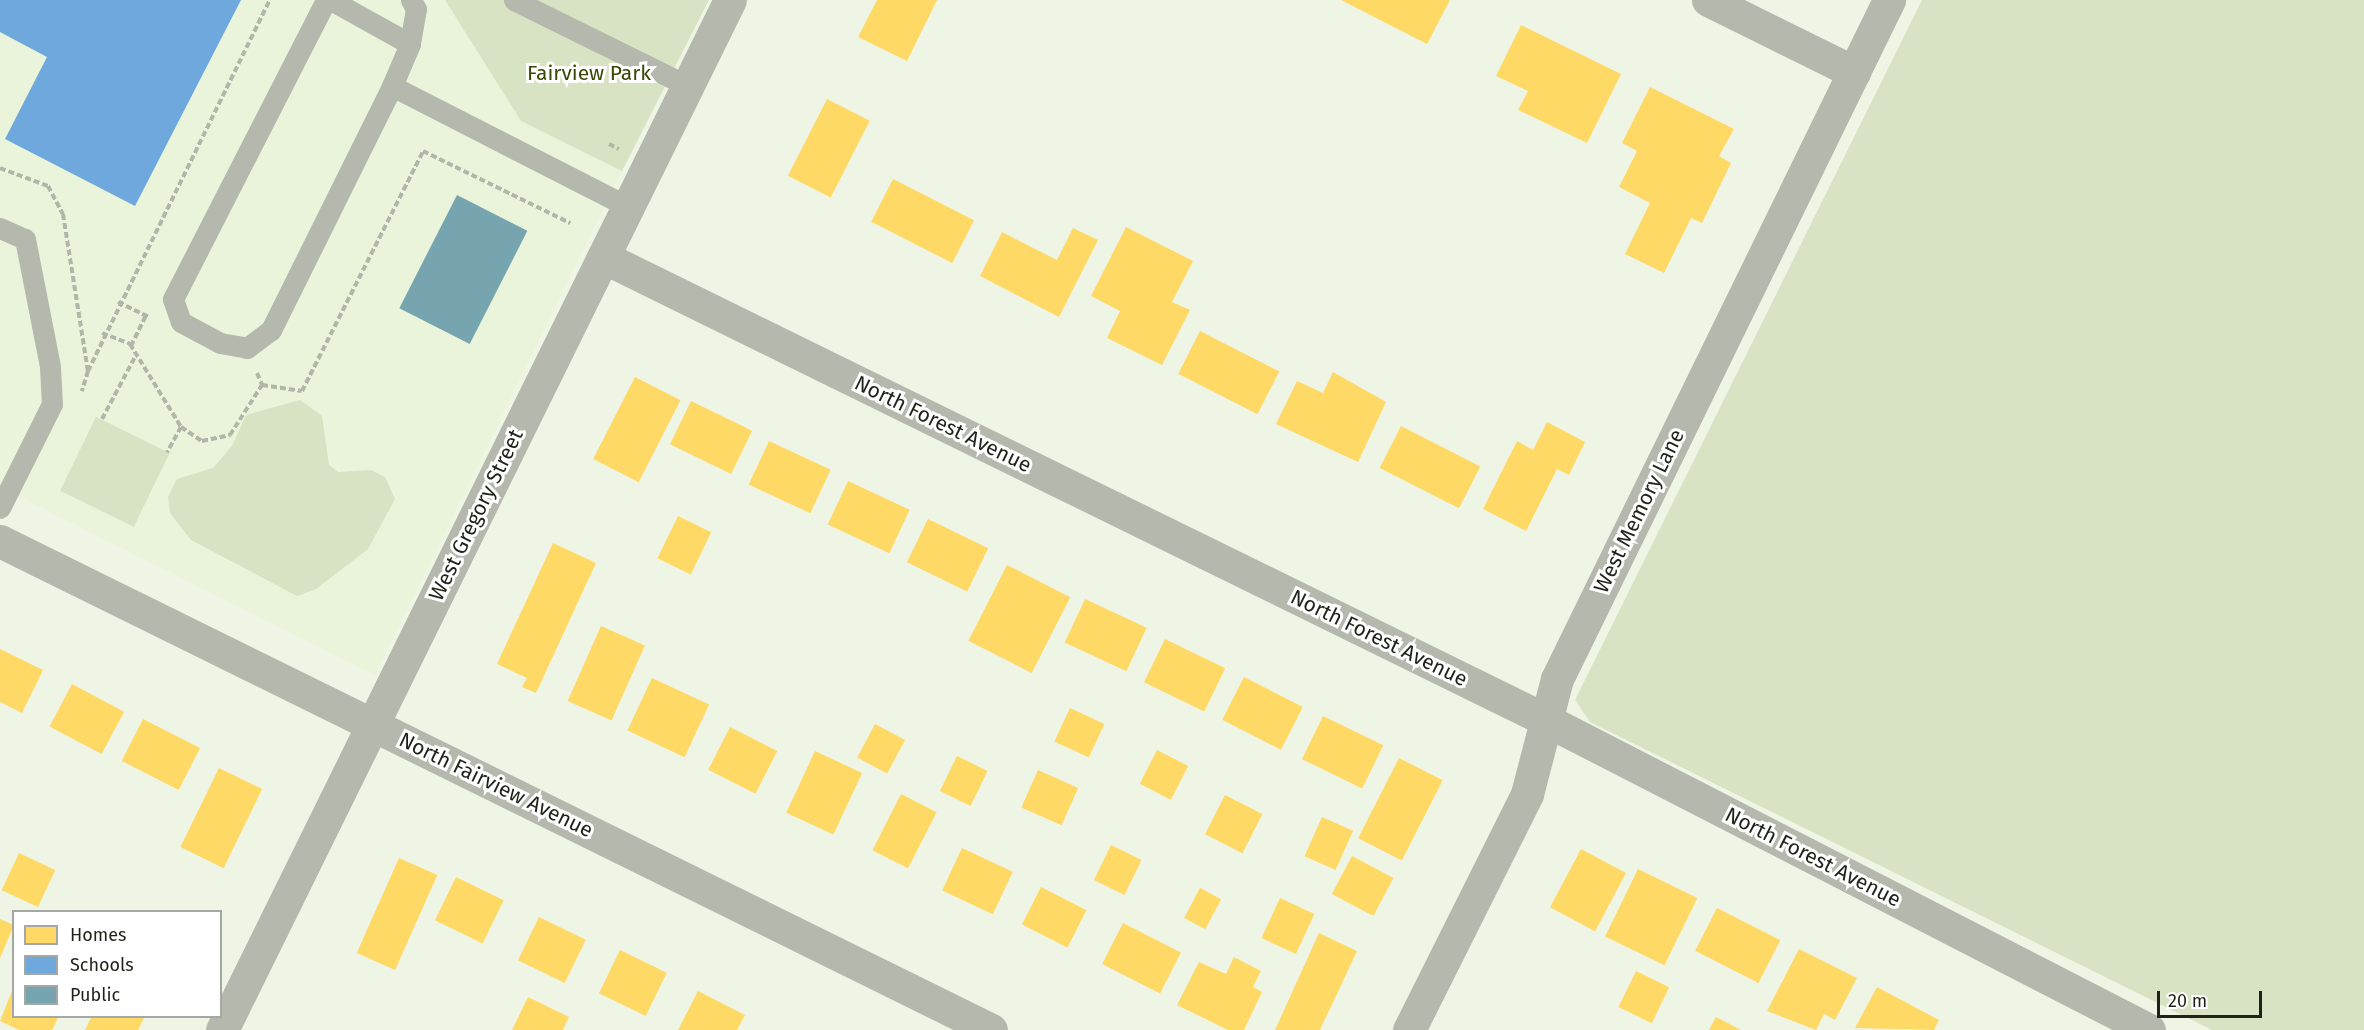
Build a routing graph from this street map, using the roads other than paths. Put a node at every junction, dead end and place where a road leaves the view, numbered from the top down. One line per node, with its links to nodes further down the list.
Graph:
1 (326, 0): 10 (lane)
2 (331, 0): 8 (lane)
3 (411, 0): 8 (lane)
4 (514, 0): 11 (lane)
5 (730, 0): 11 (street, West Gregory Street)
6 (1708, 0): 9 (street)
7 (1889, 0): 9 (street, West Memory Lane)
8 (410, 44): 10 (lane)
9 (1854, 72): 17 (street, West Memory Lane)
10 (392, 86): 12 (lane)
11 (688, 86): 12 (street, West Gregory Street)
12 (628, 207): 14 (street, West Gregory Street)
13 (0, 228): 15 (lane)
14 (603, 257): 17 (street, North Forest Avenue); 18 (street, West Gregory Street)
15 (0, 508)
16 (0, 541): 18 (street, North Fairview Avenue)
17 (1546, 720): 21 (street, West Memory Lane); 22 (street, North Forest Avenue)
18 (373, 725): 19 (street, West Gregory Street); 20 (street, North Fairview Avenue)
19 (222, 1030)
20 (991, 1030)
21 (1409, 1030)
22 (2149, 1030)

